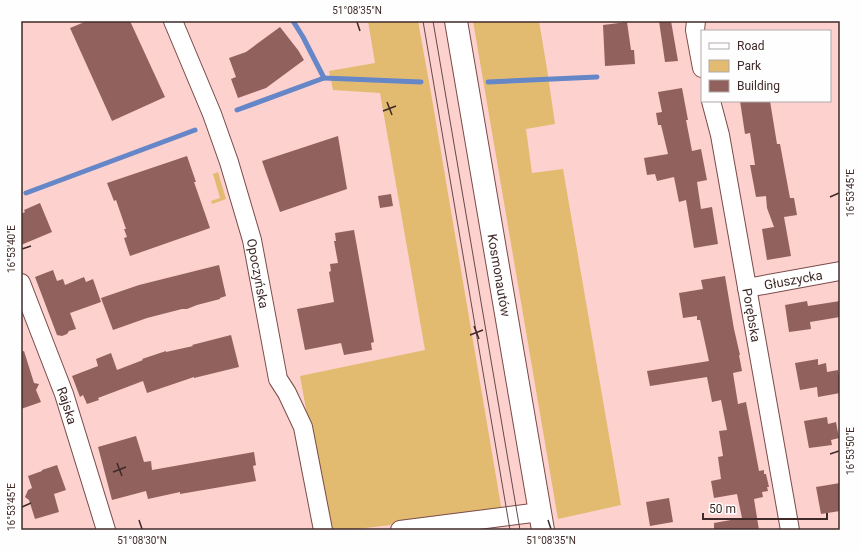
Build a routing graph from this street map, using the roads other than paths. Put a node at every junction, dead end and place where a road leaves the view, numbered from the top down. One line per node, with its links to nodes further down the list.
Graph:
1 (173, 21): 11 (street, Opoczyńska)
2 (456, 21): 9 (main road, Kosmonautów)
3 (696, 21): 4 (street)
4 (701, 63)
5 (711, 102): 8 (street, Porębska)
6 (840, 271): 8 (street, Głuszycka)
7 (21, 283): 10 (street, Rajska)
8 (747, 288): 13 (street, Porębska)
9 (542, 521): 12 (street)
10 (106, 530)
11 (323, 530)
12 (400, 530)
13 (790, 530)

